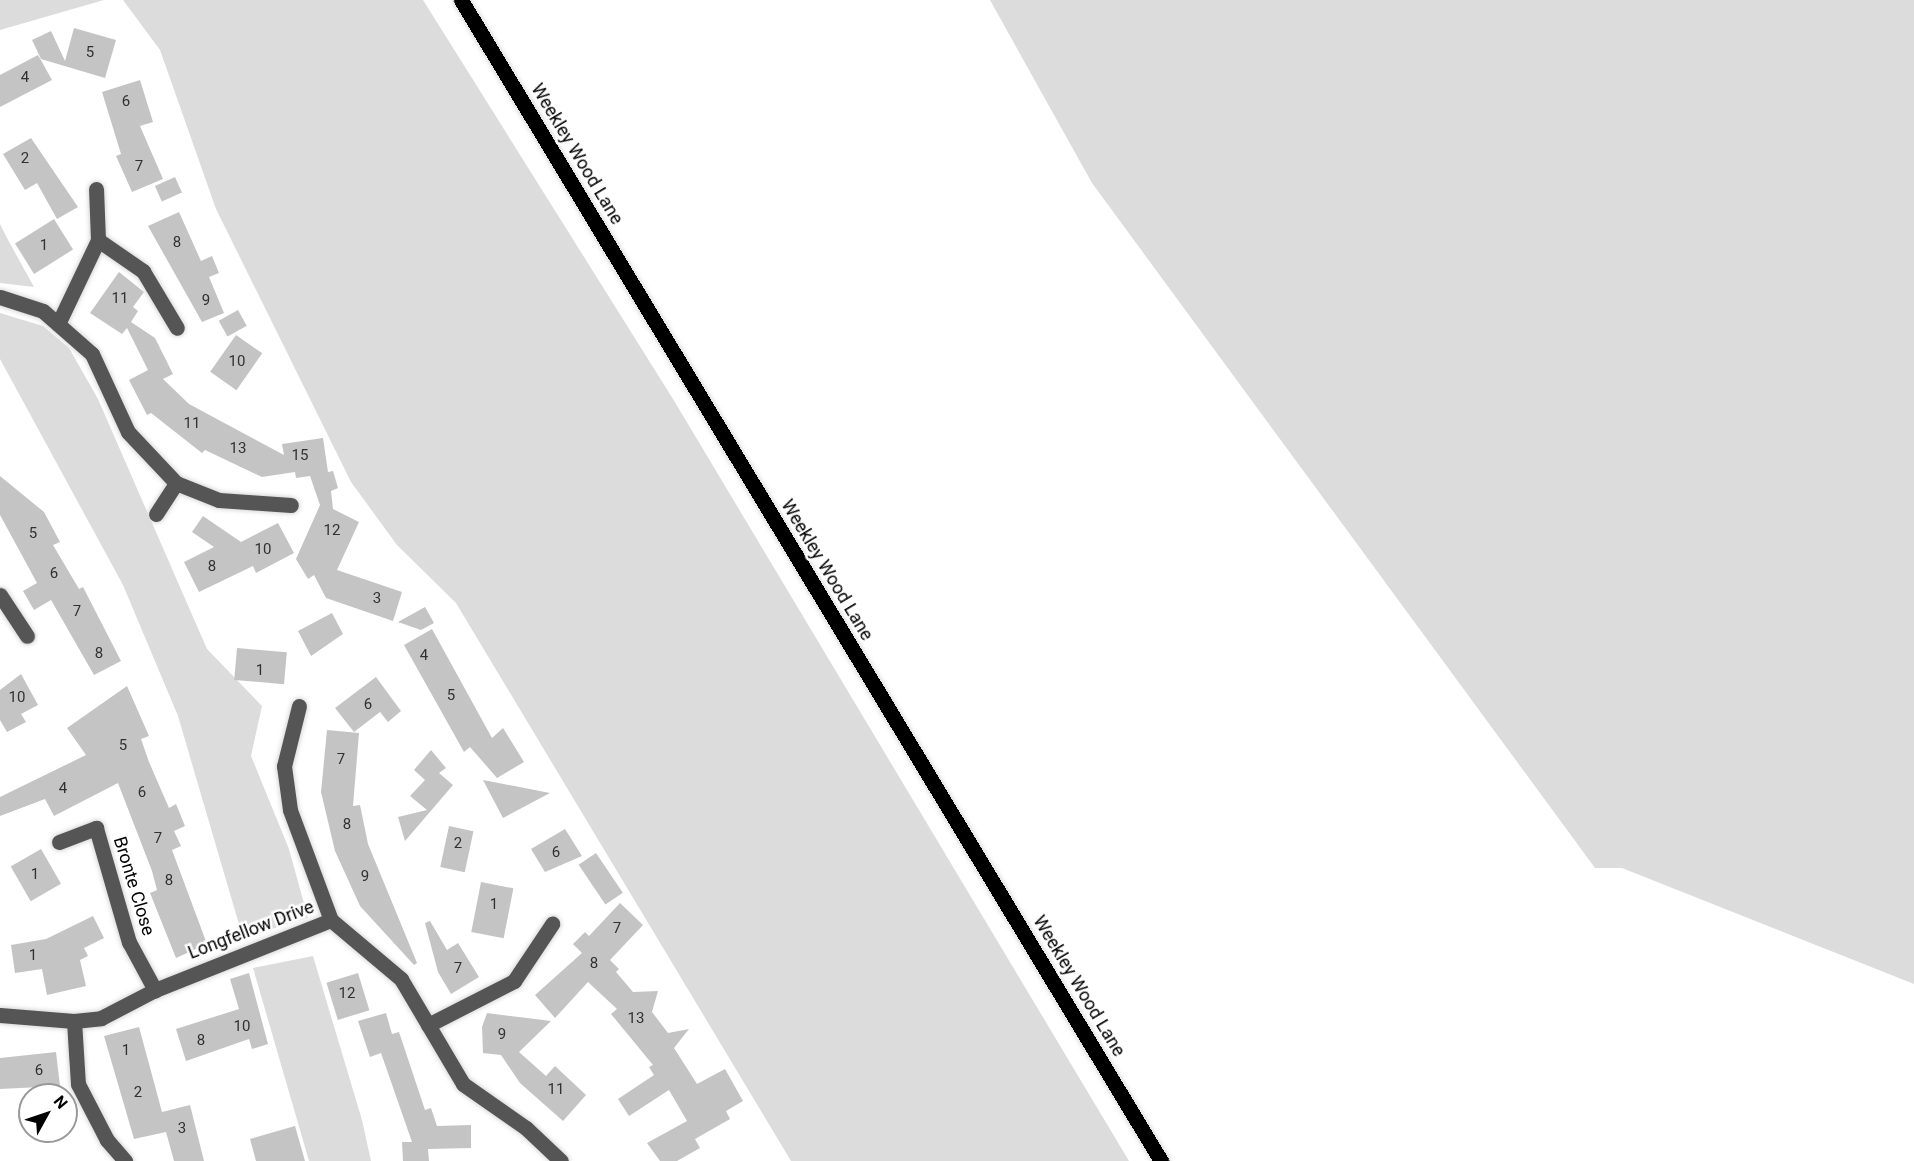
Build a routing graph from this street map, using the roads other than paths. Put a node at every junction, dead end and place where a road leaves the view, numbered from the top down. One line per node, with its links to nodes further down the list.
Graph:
1 (461, 0): 22 (main road, Weekley Wood Lane)
2 (96, 189): 3 (street)
3 (98, 240): 5 (street); 6 (street)
4 (0, 297): 5 (street)
5 (58, 324): 7 (street)
6 (177, 328)
7 (176, 483): 8 (street); 9 (street)
8 (291, 505)
9 (156, 514)
10 (2, 604): 11 (street)
11 (27, 636)
12 (299, 706): 14 (street)
13 (59, 842): 16 (street, Bronte Close)
14 (331, 920): 16 (street, Longfellow Drive); 19 (street, Longfellow Drive)
15 (552, 924): 19 (street)
16 (155, 990): 18 (street, Longfellow Drive)
17 (0, 1015): 18 (street, Longfellow Drive)
18 (74, 1022): 20 (street)
19 (428, 1025): 21 (street, Longfellow Drive)
20 (124, 1161)
21 (561, 1161)
22 (1161, 1161)

